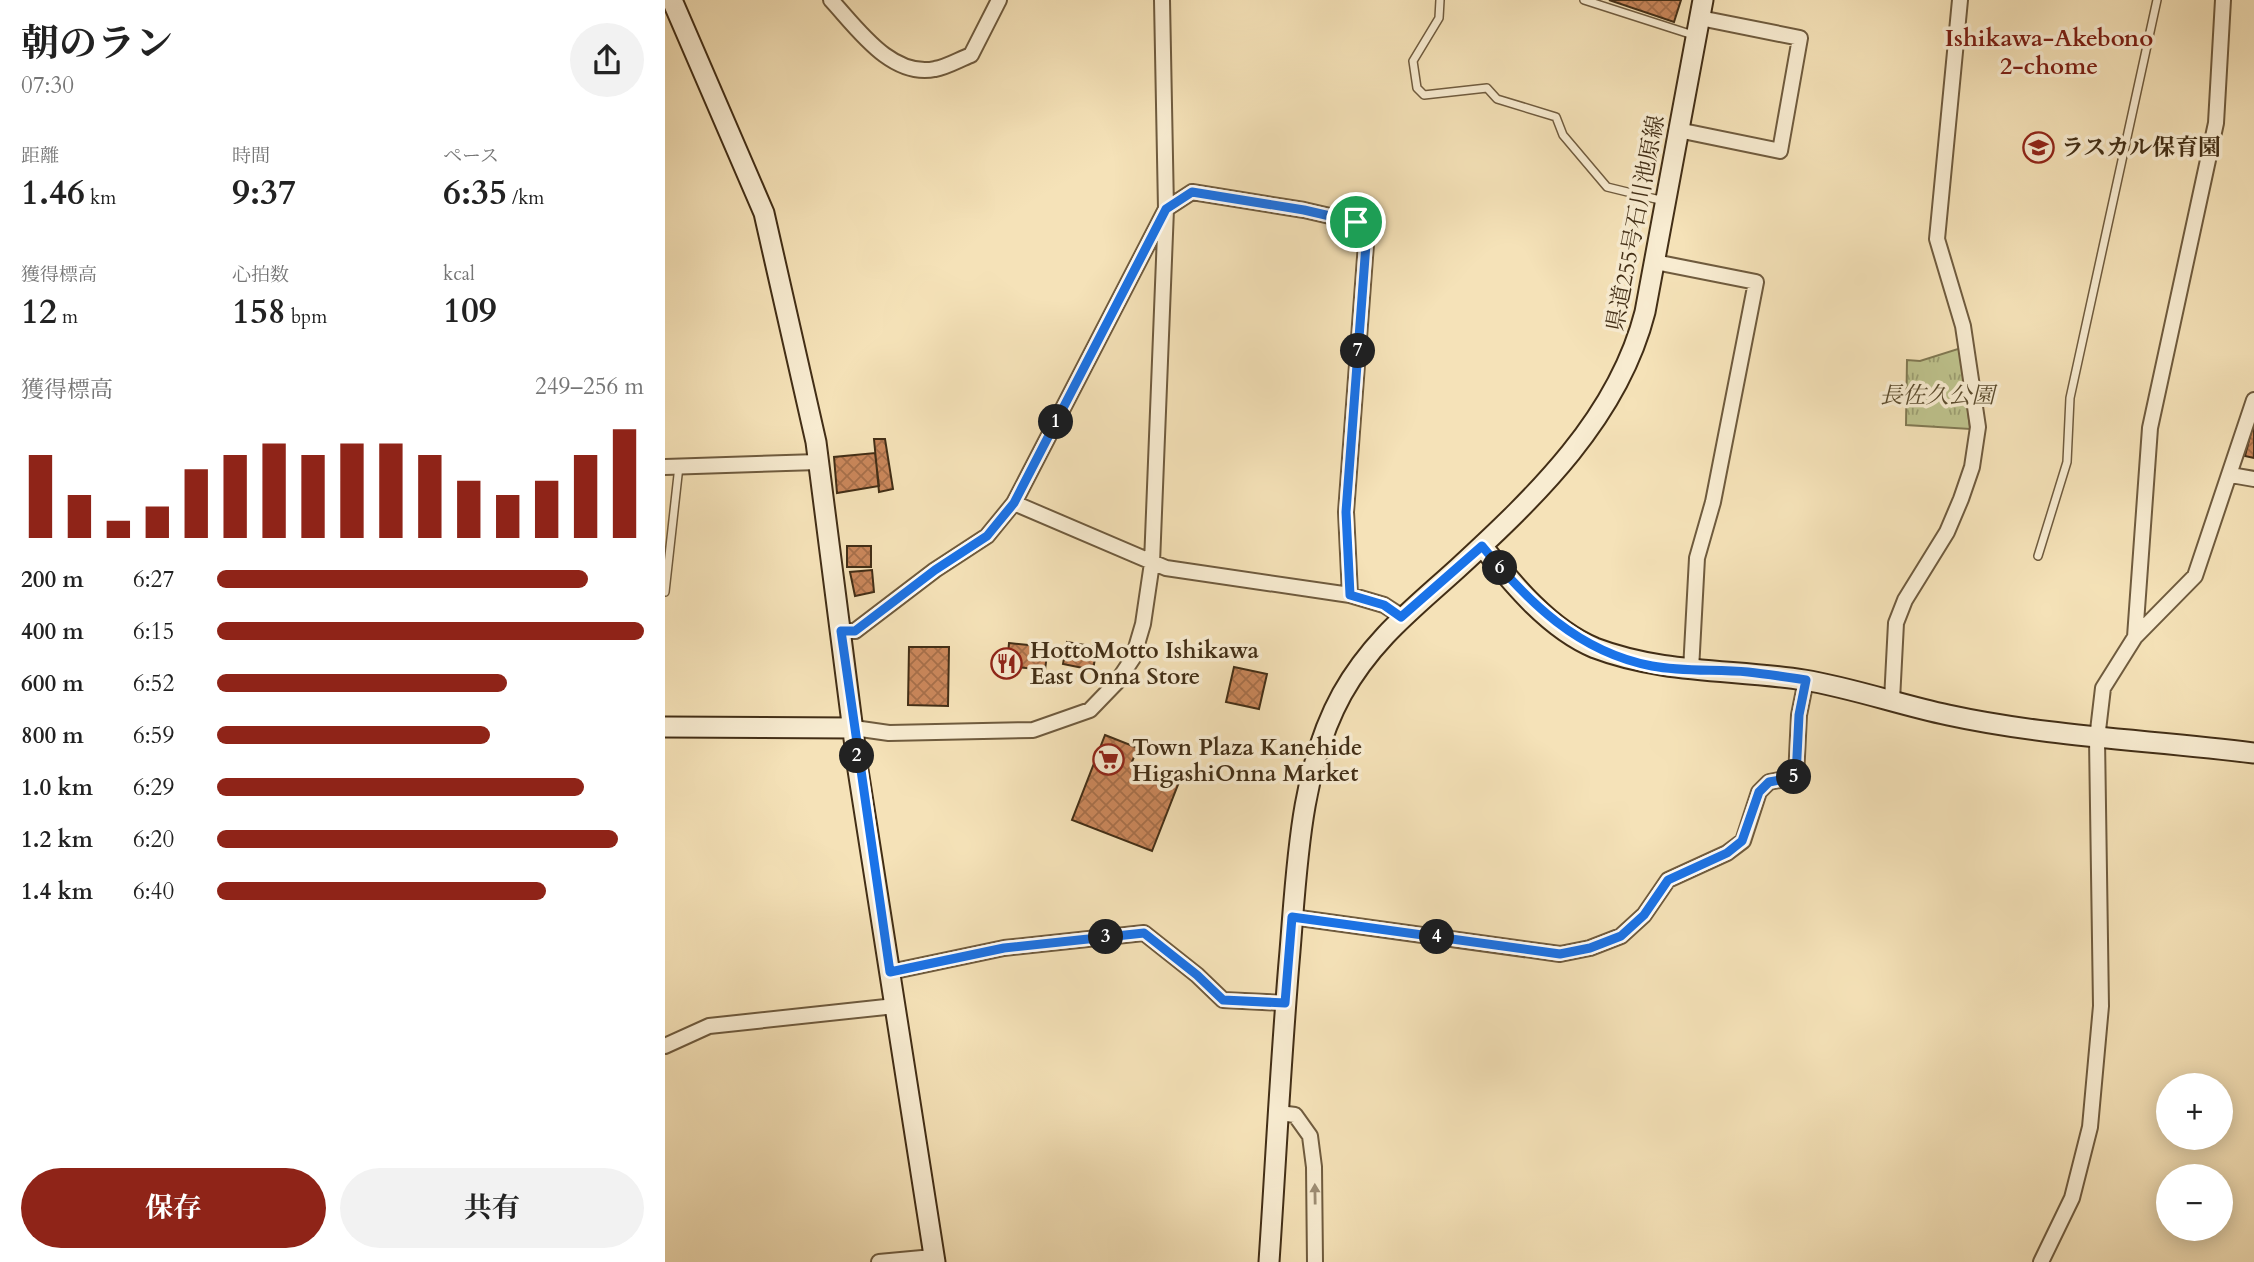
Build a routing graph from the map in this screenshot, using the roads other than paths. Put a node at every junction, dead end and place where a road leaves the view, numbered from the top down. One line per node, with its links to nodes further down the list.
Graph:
1 (672, 0): 16 (main road)
2 (831, 0): 3 (street)
3 (999, 0)
4 (1162, 0): 13 (street)
5 (1440, 0): 12 (lane)
6 (1584, 0): 10 (lane)
7 (1960, 0): 31 (street)
8 (2157, 0): 22 (lane)
9 (2223, 0): 28 (street)
10 (1700, 18): 11 (main road, 県道255号石川池原線); 11 (street)
11 (1678, 130): 12 (main road, 県道255号石川池原線)
12 (1666, 201): 14 (main road, 県道255号石川池原線)
13 (1166, 209): 20 (street); 23 (street); 25 (street)
14 (1655, 262): 21 (main road, 県道255号石川池原線); 29 (street)
15 (2254, 400): 18 (street)
16 (818, 462): 17 (street); 27 (main road)
17 (672, 467): 24 (lane)
18 (2231, 475): 19 (street); 28 (street)
19 (2254, 479)
20 (1014, 503): 23 (street); 27 (street)
21 (1482, 546): 26 (main road, 県道255号石川池原線); 29 (main road)
22 (2038, 556)
23 (1151, 563): 25 (street); 33 (street)
24 (665, 592)
25 (1350, 595): 26 (street)
26 (1401, 617): 36 (main road, 県道255号石川池原線)
27 (841, 631): 33 (main road)
28 (2134, 637): 34 (street)
29 (1691, 670): 30 (main road)
30 (1806, 680): 31 (main road); 36 (street)
31 (1892, 700): 34 (main road)
32 (665, 727): 33 (main road)
33 (853, 728): 37 (main road)
34 (2097, 739): 35 (main road); 46 (street)
35 (2254, 753)
36 (1292, 917): 38 (main road, 県道255号石川池原線)
37 (890, 972): 38 (street); 39 (main road)
38 (1285, 1003): 41 (main road, 県道255号石川池原線)
39 (895, 1006): 40 (street); 42 (main road)
40 (665, 1046)
41 (1279, 1113): 44 (main road, 県道255号石川池原線); 45 (street, one-way to 41)
42 (934, 1259): 43 (street)
43 (879, 1262)
44 (1269, 1262)
45 (1315, 1262)
46 (2041, 1262)

